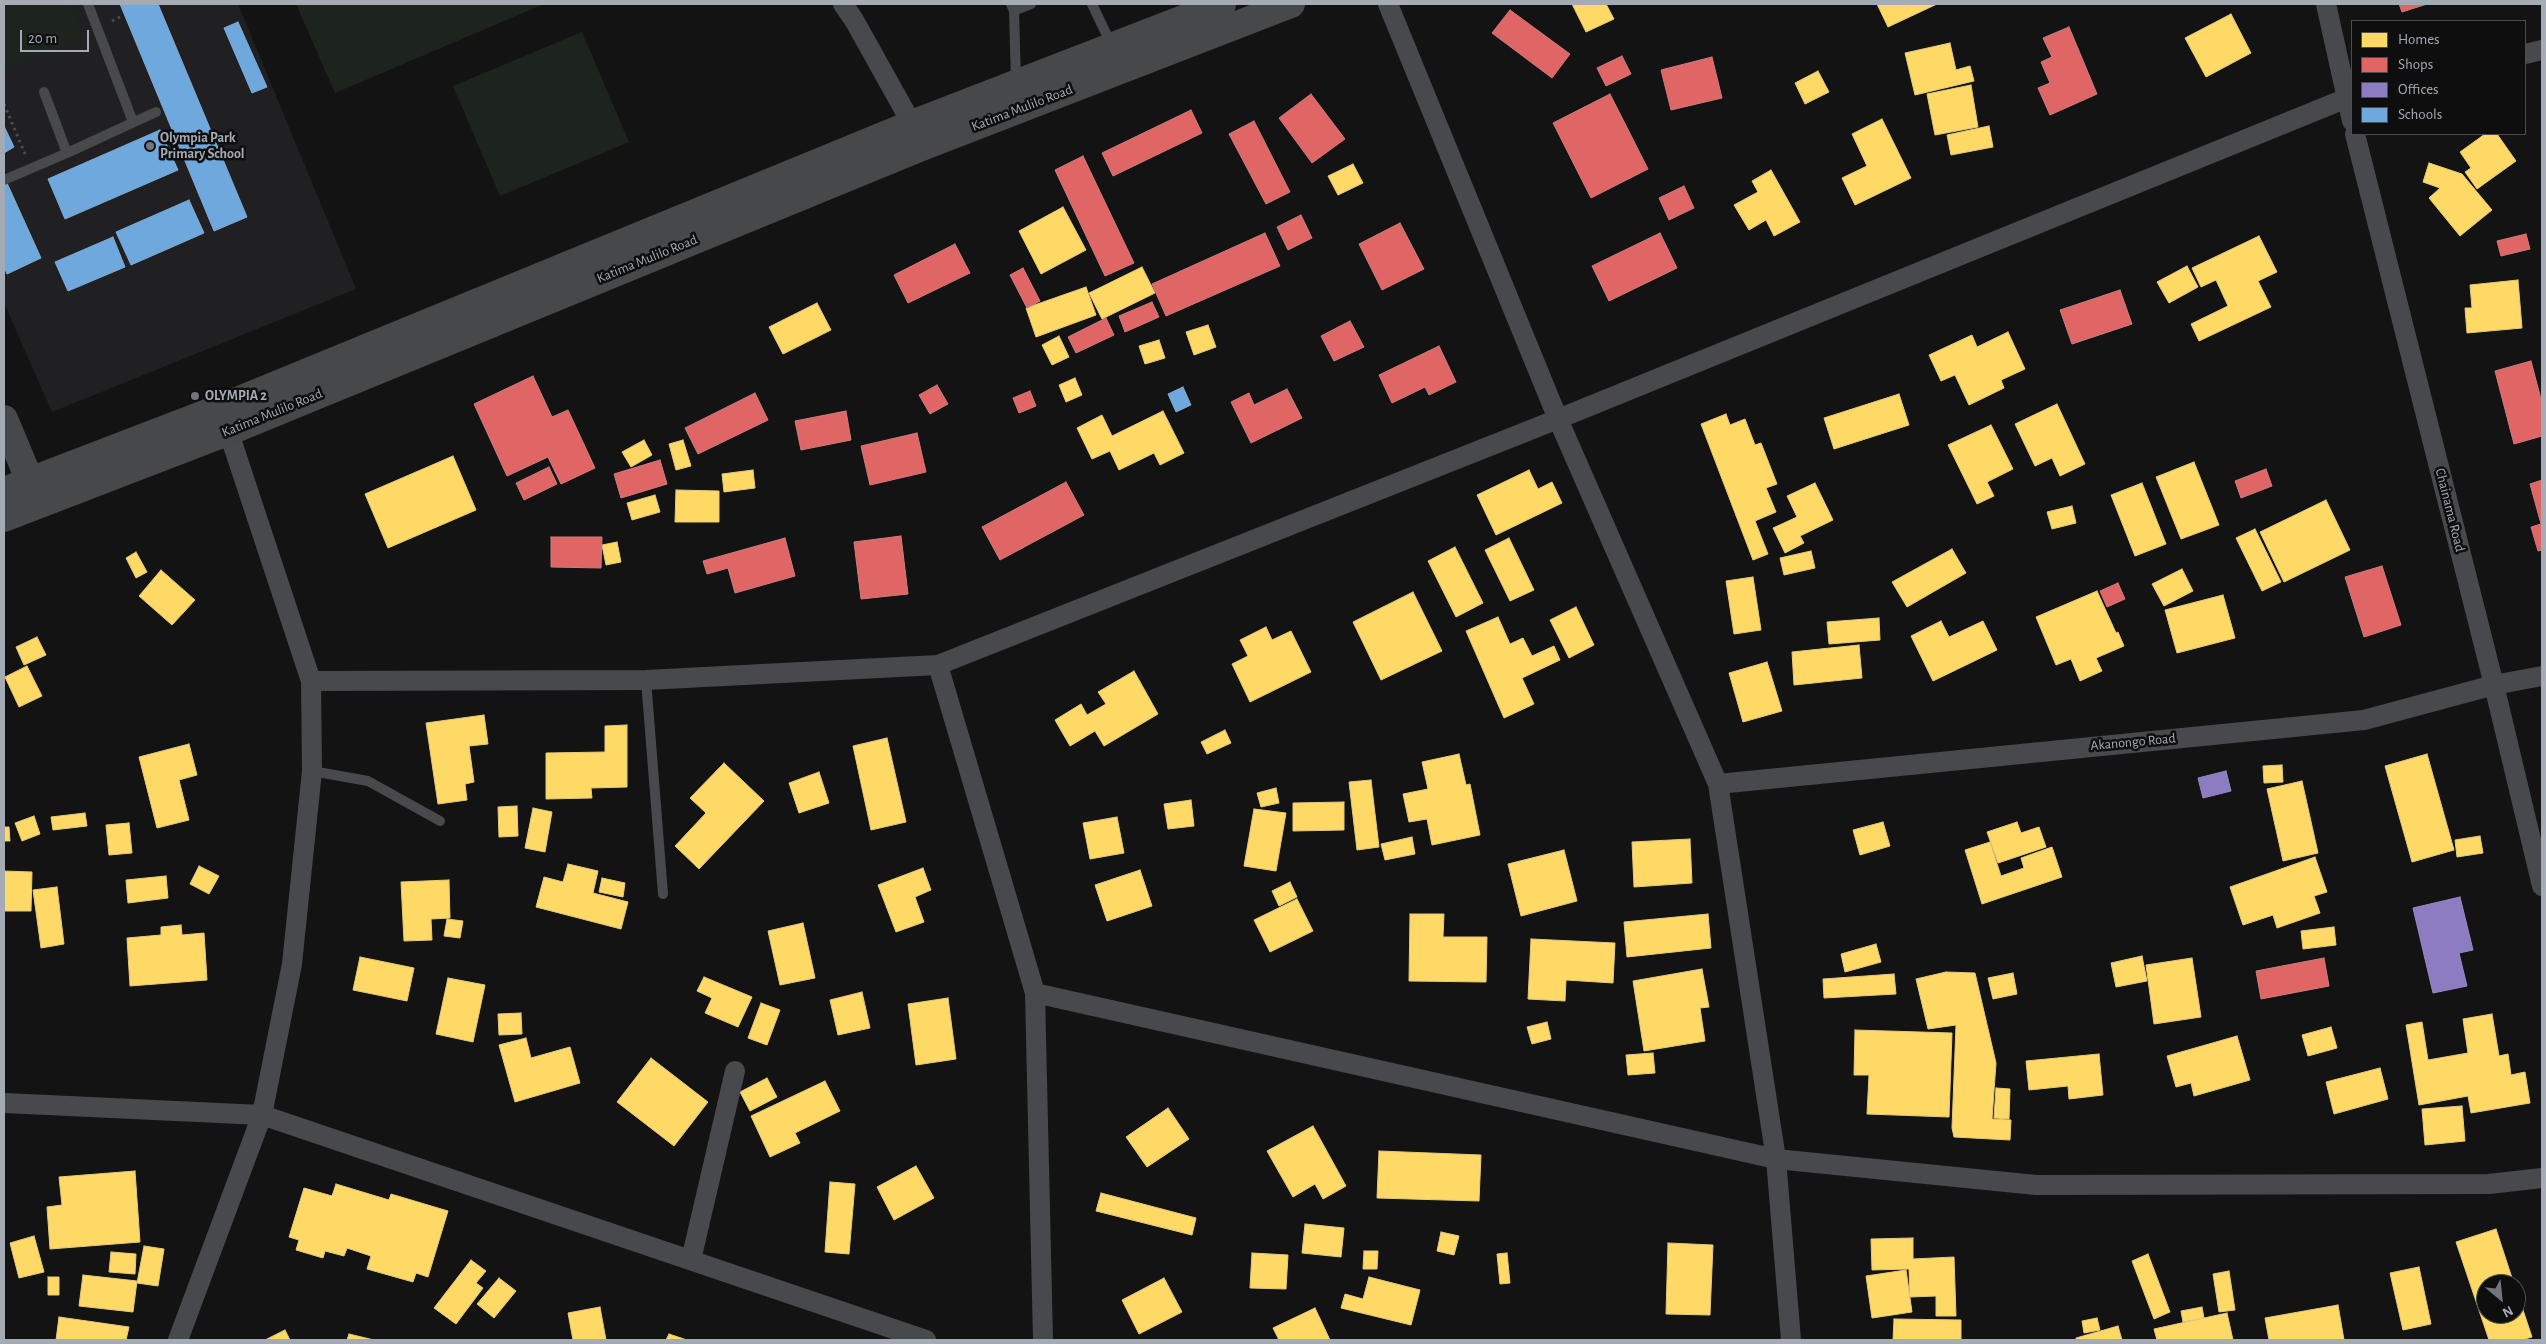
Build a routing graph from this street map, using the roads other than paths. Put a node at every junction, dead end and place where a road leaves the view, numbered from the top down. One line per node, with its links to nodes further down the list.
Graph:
1 (88, 4): 18 (lane)
2 (843, 4): 19 (street)
3 (1031, 4): 9 (lane)
4 (1092, 4): 12 (lane)
5 (1291, 4): 12 (main road, Katima Mulilo Road)
6 (1388, 4): 23 (street)
7 (2326, 4): 15 (street)
8 (1213, 5): 12 (main road, Katima Mulilo Road)
9 (1013, 7): 14 (lane)
10 (2542, 50): 11 (street)
11 (2526, 54)
12 (1117, 58): 14 (main road, Katima Mulilo Road)
13 (44, 92): 21 (lane)
14 (1020, 95): 19 (main road, Katima Mulilo Road); 25 (main road, Katima Mulilo Road)
15 (2349, 96): 17 (street); 23 (street)
16 (156, 112): 18 (lane)
17 (2351, 113)
18 (133, 122): 21 (lane)
19 (912, 124): 25 (main road, Katima Mulilo Road)
20 (2355, 135): 33 (street, Chainama Road)
21 (67, 153): 22 (lane)
22 (4, 180)
23 (1558, 419): 29 (street); 35 (street)
24 (4, 420): 27 (main road)
25 (225, 420): 27 (main road, Katima Mulilo Road); 32 (street)
26 (4, 491): 27 (main road, Katima Mulilo Road)
27 (35, 492): 28 (main road, Katima Mulilo Road)
28 (4, 518)
29 (938, 665): 31 (street); 39 (street)
30 (2542, 676): 33 (street, Akanongo Road)
31 (646, 680): 32 (street); 38 (lane)
32 (311, 681): 34 (street)
33 (2494, 685): 35 (street, Akanongo Road); 37 (street, Chainama Road)
34 (312, 771): 36 (lane); 42 (street)
35 (1718, 784): 43 (street)
36 (440, 822)
37 (2542, 886)
38 (663, 894)
39 (1035, 993): 43 (street); 48 (street)
40 (735, 1071): 45 (street)
41 (4, 1103): 42 (street)
42 (262, 1114): 45 (street); 46 (street)
43 (1776, 1159): 44 (street); 49 (street)
44 (2542, 1178)
45 (691, 1260): 47 (street)
46 (178, 1340)
47 (926, 1340)
48 (1043, 1340)
49 (1791, 1340)

